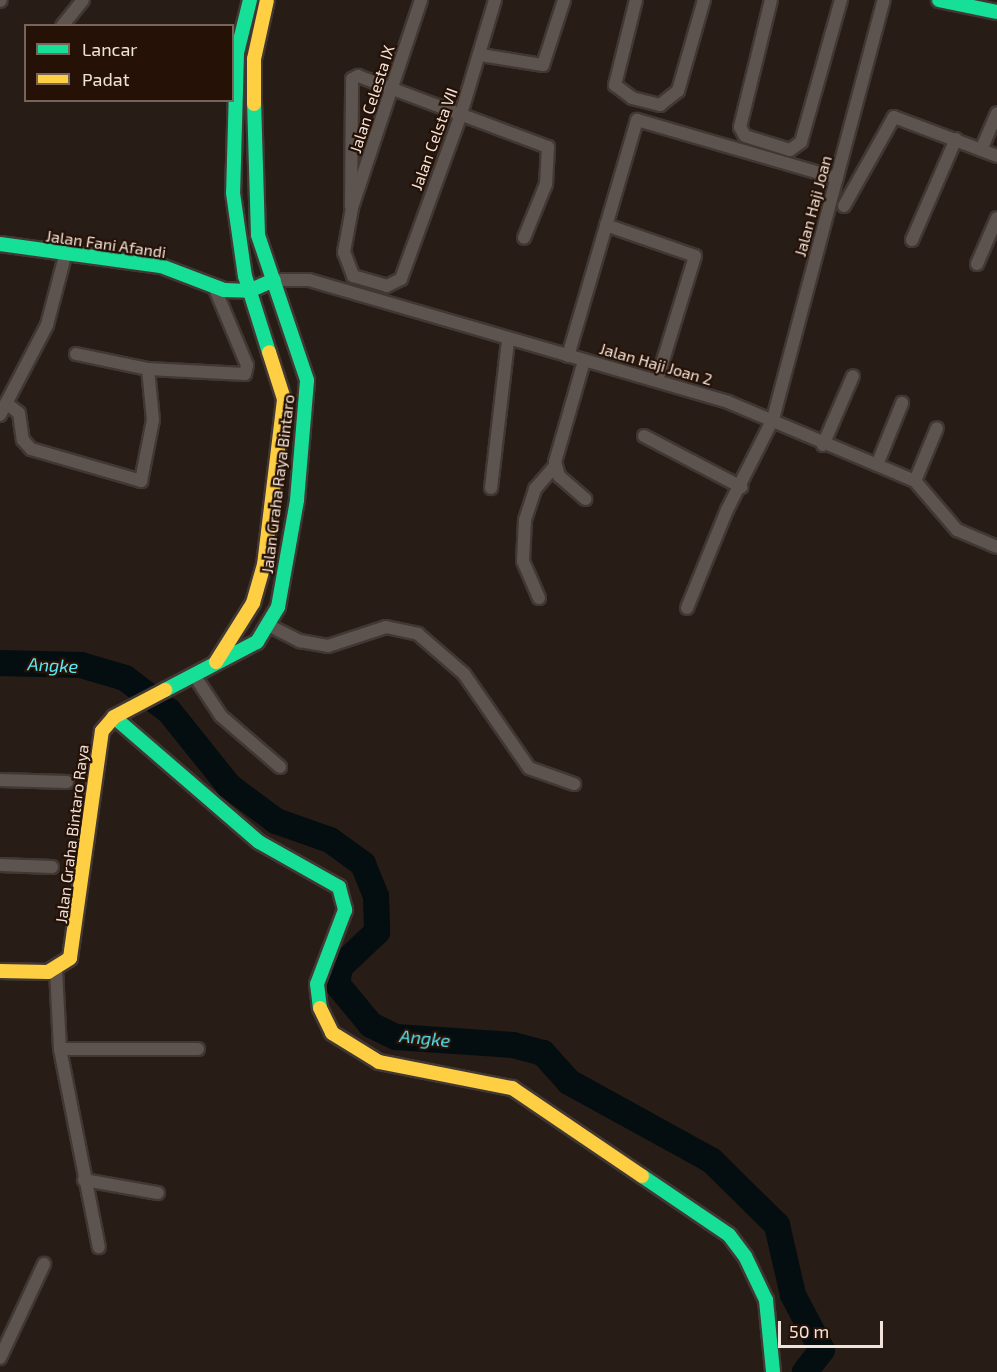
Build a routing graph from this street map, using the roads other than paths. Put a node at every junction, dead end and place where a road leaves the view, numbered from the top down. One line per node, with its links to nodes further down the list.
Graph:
1 (83, 0): 14 (street)
2 (249, 0): 12 (street); 35 (main road, Jalan Graha Raya Bintaro)
3 (421, 0): 16 (street, Jalan Celesta IX)
4 (495, 0): 15 (street, Jalan Celsta VII)
5 (564, 0): 15 (street)
6 (636, 0): 7 (street)
7 (704, 0)
8 (771, 0): 9 (street)
9 (840, 0)
10 (884, 0): 22 (street, Jalan Haji Joan)
11 (939, 0): 13 (main road)
12 (266, 4): 33 (main road, Jalan Graha Raya Bintaro)
13 (997, 12)
14 (64, 24)
15 (481, 55): 18 (street, Jalan Celsta VII)
16 (395, 90): 18 (street); 24 (street, Jalan Celesta IX); 24 (street, Jalan Celesta IX)
17 (997, 113): 20 (street)
18 (461, 114): 27 (street); 32 (street, Jalan Celsta VII)
19 (956, 139): 20 (street); 23 (street); 28 (street)
20 (981, 150): 21 (street)
21 (997, 156)
22 (837, 178): 26 (street); 46 (street, Jalan Haji Joan)
23 (844, 206)
24 (352, 208): 32 (street, Jalan Celesta IX)
25 (997, 218): 31 (street)
26 (606, 225): 38 (street); 42 (street)
27 (524, 238)
28 (912, 240)
29 (0, 244): 30 (main road, Jalan Fani Afandi)
30 (66, 256): 34 (main road, Jalan Fani Afandi); 43 (street)
31 (977, 264)
32 (346, 267)
33 (274, 280): 35 (main road, Jalan Fani Afandi); 36 (street, Jalan Haji Joan 2); 59 (main road, Jalan Graha Raya Bintaro)
34 (215, 289): 35 (main road, Jalan Fani Afandi); 40 (street)
35 (249, 291): 60 (main road, Jalan Graha Raya Bintaro)
36 (508, 340): 38 (street, Jalan Haji Joan 2); 54 (street)
37 (75, 354): 40 (street)
38 (568, 356): 39 (street, Jalan Haji Joan 2)
39 (584, 361): 42 (street, Jalan Haji Joan 2); 51 (street)
40 (148, 369): 43 (street)
41 (853, 376): 49 (street)
42 (657, 380): 46 (street, Jalan Haji Joan 2)
43 (6, 403): 45 (street)
44 (902, 404): 50 (street)
45 (0, 416)
46 (773, 419): 49 (street, Jalan Haji Joan 2); 53 (street, Jalan Haji Joan)
47 (937, 428): 52 (street)
48 (644, 436): 53 (street)
49 (823, 445): 50 (street, Jalan Haji Joan 2)
50 (877, 465): 52 (street, Jalan Haji Joan 2)
51 (555, 466): 55 (street); 57 (street)
52 (915, 481): 56 (street, Jalan Haji Joan 2)
53 (741, 487): 58 (street, Jalan Haji Joan)
54 (491, 488)
55 (585, 499)
56 (997, 547)
57 (539, 598)
58 (687, 608)
59 (270, 626): 60 (main road, Jalan Graha Raya Bintaro); 66 (street)
60 (216, 662): 61 (main road, Jalan Graha Raya Bintaro)
61 (194, 675): 62 (main road, Jalan Graha Raya Bintaro); 63 (street)
62 (114, 717): 69 (main road, Jalan Graha Bintaro Raya); 78 (main road)
63 (280, 767)
64 (0, 780): 65 (street)
65 (68, 782)
66 (574, 784)
67 (0, 865): 68 (street)
68 (52, 867)
69 (56, 970): 70 (main road); 71 (street)
70 (0, 971)
71 (60, 1049): 72 (street); 73 (street)
72 (198, 1049)
73 (84, 1180): 74 (street); 75 (street)
74 (158, 1193)
75 (99, 1247)
76 (44, 1264): 77 (street)
77 (0, 1358)
78 (773, 1372)

